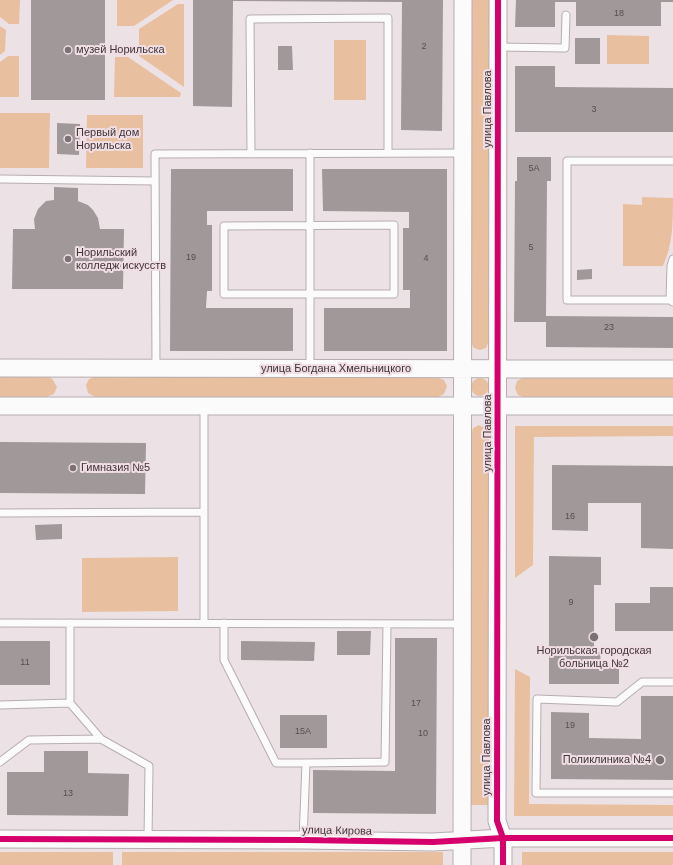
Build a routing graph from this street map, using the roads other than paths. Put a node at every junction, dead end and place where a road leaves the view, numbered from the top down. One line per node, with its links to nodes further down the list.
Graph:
1 (463, 0): 6 (street)
2 (498, 0): 4 (street, улица Павлова)
3 (566, 15): 4 (lane)
4 (498, 47): 20 (street, улица Павлова)
5 (388, 153): 6 (lane); 7 (lane); 8 (lane)
6 (463, 153): 19 (street)
7 (251, 154): 8 (lane); 11 (lane)
8 (310, 154): 12 (lane)
9 (673, 161): 15 (lane)
10 (0, 179): 11 (lane)
11 (155, 181): 17 (lane)
12 (310, 226): 14 (lane); 14 (lane); 14 (lane)
13 (673, 259): 15 (lane)
14 (310, 294): 18 (lane)
15 (672, 301)
16 (0, 368): 17 (street, улица Богдана Хмельницкого)
17 (156, 369): 18 (street, улица Богдана Хмельницкого)
18 (310, 369): 19 (street, улица Богдана Хмельницкого)
19 (463, 369): 20 (street, улица Богдана Хмельницкого); 24 (street)
20 (498, 369): 21 (street, улица Богдана Хмельницкого); 25 (street, улица Павлова)
21 (673, 369)
22 (0, 406): 23 (street)
23 (204, 406): 24 (street); 27 (lane)
24 (463, 406): 25 (street); 34 (street)
25 (498, 406): 26 (street); 42 (street, улица Павлова)
26 (673, 406)
27 (204, 512): 28 (lane); 31 (lane)
28 (0, 513)
29 (0, 623): 30 (lane)
30 (70, 623): 31 (lane); 36 (lane)
31 (204, 623): 32 (lane)
32 (224, 623): 33 (lane); 40 (lane)
33 (387, 624): 34 (lane); 40 (lane)
34 (462, 624): 47 (street)
35 (673, 682): 41 (lane)
36 (70, 703): 37 (lane); 38 (lane)
37 (0, 705)
38 (101, 739): 39 (lane); 45 (lane)
39 (0, 762)
40 (306, 763): 46 (lane)
41 (673, 793)
42 (503, 838): 43 (street, улица Кирова); 47 (street, улица Кирова); 49 (street, улица Павлова)
43 (673, 838)
44 (0, 839): 45 (street, улица Кирова)
45 (148, 840): 46 (street, улица Кирова)
46 (303, 840): 47 (street, улица Кирова)
47 (462, 840): 48 (street)
48 (462, 865)
49 (503, 865)

